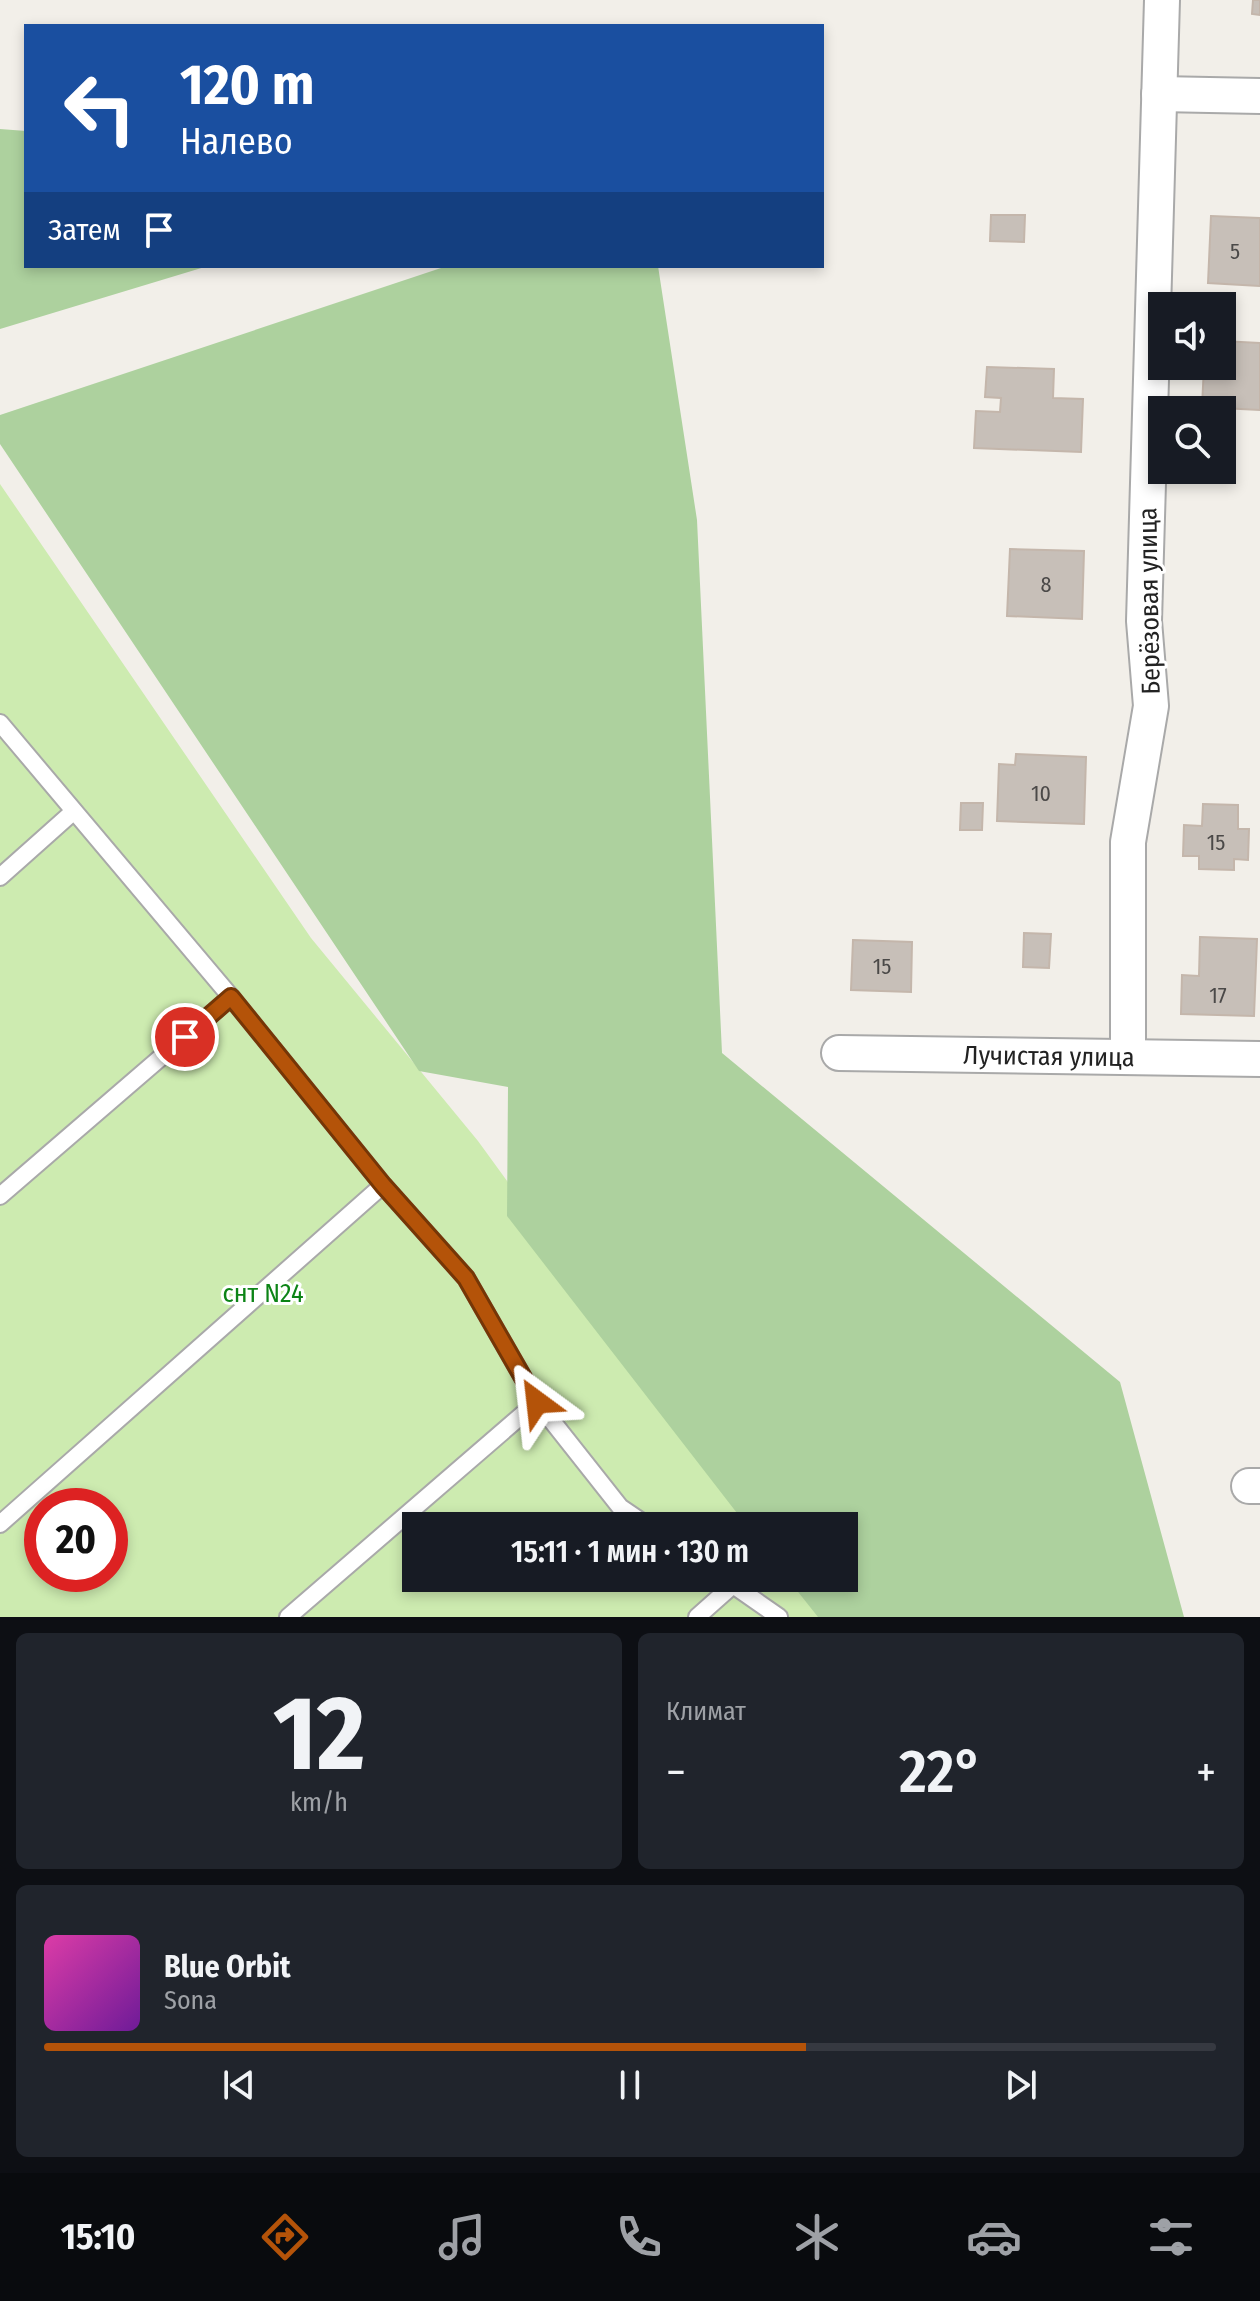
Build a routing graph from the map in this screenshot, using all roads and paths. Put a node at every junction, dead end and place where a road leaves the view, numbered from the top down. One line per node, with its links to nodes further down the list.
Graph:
1 (1162, 0): 2 (street, Берёзовая улица)
2 (1159, 94): 3 (street); 9 (street, Берёзовая улица)
3 (1260, 96)
4 (0, 723): 5 (lane)
5 (74, 811): 6 (lane); 7 (lane)
6 (0, 877)
7 (231, 997): 11 (lane); 12 (lane)
8 (839, 1053): 9 (street, Лучистая улица)
9 (1128, 1057): 10 (street, Лучистая улица)
10 (1260, 1059)
11 (383, 1185): 13 (lane); 15 (lane)
12 (0, 1196)
13 (537, 1402): 14 (lane); 18 (lane)
14 (627, 1512)
15 (0, 1524)
16 (719, 1592): 19 (lane)
17 (743, 1592): 20 (lane)
18 (288, 1617)
19 (697, 1617)
20 (779, 1617)

